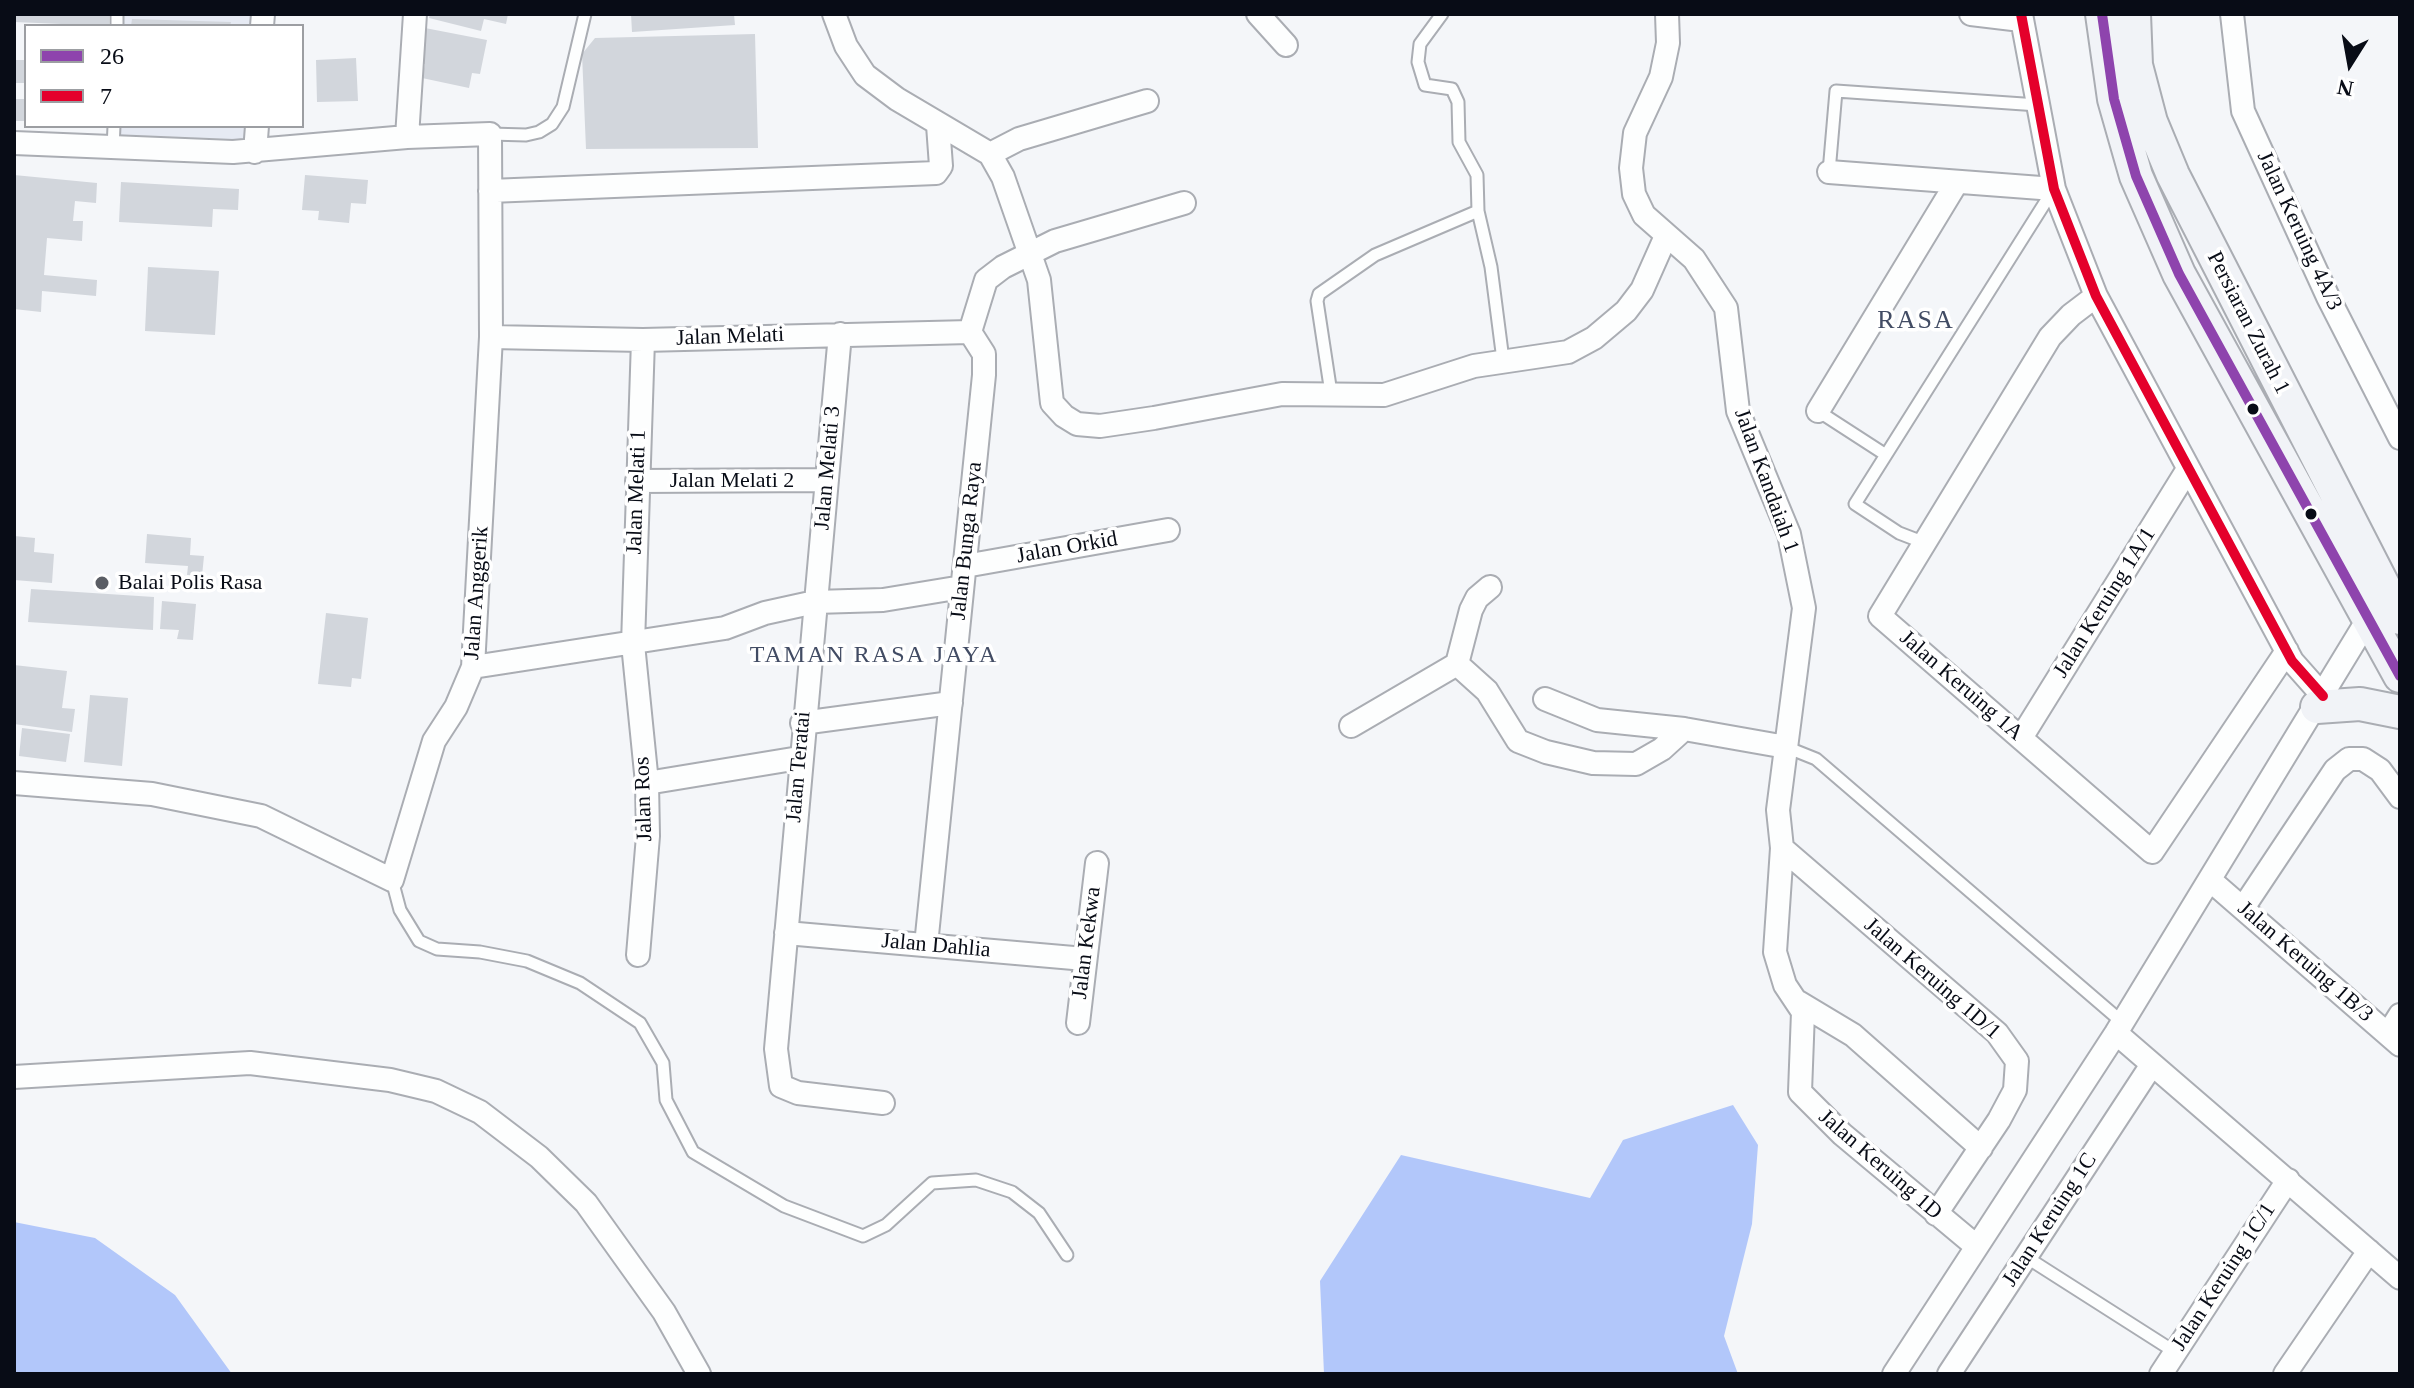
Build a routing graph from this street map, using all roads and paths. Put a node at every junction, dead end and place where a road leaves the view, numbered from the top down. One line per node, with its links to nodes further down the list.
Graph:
1 (415, 14): 19 (street)
2 (585, 14): 17 (lane)
3 (834, 14): 15 (street)
4 (1258, 14): 12 (street)
5 (1442, 14): 28 (lane)
6 (1667, 14): 29 (street, Jalan Kandaiah 1)
7 (1971, 14): 11 (street)
8 (2102, 14): 50 (main road, Persiaran Zurah 1)
9 (2134, 14): 49 (main road, Persiaran Zurah 1)
10 (2232, 14): 39 (street, Jalan Keruing 4A/3)
11 (2021, 17): 14 (street)
12 (1286, 45)
13 (1147, 101): 22 (street)
14 (2038, 105): 23 (lane); 25 (street)
15 (938, 125): 22 (street); 26 (street)
16 (257, 128): 21 (street)
17 (490, 134): 19 (street); 26 (street, Jalan Anggerik)
18 (114, 137): 20 (street); 21 (street)
19 (407, 137): 21 (street)
20 (14, 143)
21 (255, 152)
22 (990, 154): 30 (street)
23 (1829, 172): 24 (street)
24 (1957, 182): 25 (street); 38 (street)
25 (2054, 189): 31 (street); 40 (lane)
26 (490, 191): 34 (street, Jalan Anggerik)
27 (1184, 203): 30 (street)
28 (1478, 211): 36 (lane); 37 (lane)
29 (1666, 236): 36 (street); 64 (street, Jalan Kandaiah 1)
30 (1030, 253): 32 (street); 37 (street)
31 (2096, 296): 41 (street); 45 (street, Jalan Keruing 1A)
32 (970, 332): 33 (street, Jalan Melati); 46 (street, Jalan Bunga Raya)
33 (840, 334): 35 (street, Jalan Melati); 42 (street, Jalan Melati 3)
34 (491, 337): 35 (street, Jalan Melati); 54 (street, Jalan Anggerik)
35 (643, 340): 43 (street, Jalan Melati 1)
36 (1503, 360): 37 (street)
37 (1331, 393)
38 (1818, 411): 40 (lane)
39 (2400, 438)
40 (1886, 455): 45 (lane)
41 (2188, 469): 52 (street); 63 (street, Jalan Keruing 1A/1)
42 (827, 480): 43 (street, Jalan Melati 2); 48 (street, Jalan Melati 3)
43 (637, 481): 51 (street, Jalan Melati 1)
44 (1168, 530): 46 (street, Jalan Orkid)
45 (1925, 543): 63 (street, Jalan Keruing 1A)
46 (964, 577): 48 (street, Jalan Orkid); 58 (street, Jalan Bunga Raya)
47 (1490, 587): 53 (street)
48 (815, 602): 51 (street, Jalan Orkid); 60 (street, Jalan Teratai)
49 (2392, 606): 50 (street)
50 (2368, 620): 55 (main road, Persiaran Zurah 1); 57 (street)
51 (633, 644): 54 (street, Jalan Orkid); 67 (street, Jalan Ros)
52 (2287, 651): 57 (street); 63 (street, Jalan Keruing 1A)
53 (1457, 664): 61 (street); 62 (street)
54 (473, 667): 71 (street, Jalan Anggerik)
55 (2400, 676)
56 (1545, 699): 62 (street)
57 (2320, 702): 59 (main road); 72 (street)
58 (951, 703): 60 (street); 75 (street, Jalan Bunga Raya)
59 (2400, 712)
60 (802, 723): 65 (street, Jalan Teratai)
61 (1351, 726)
62 (1684, 729): 64 (street)
63 (2021, 738)
64 (1786, 747): 69 (street, Jalan Keruing 1D); 80 (lane)
65 (799, 758): 67 (street); 74 (street, Jalan Teratai)
66 (14, 783): 71 (street)
67 (647, 783): 76 (street, Jalan Ros)
68 (2400, 797): 73 (street)
69 (1782, 848): 78 (street, Jalan Keruing 1D); 85 (street, Jalan Keruing 1D/1)
70 (1097, 863): 77 (street, Jalan Kekwa)
71 (392, 880): 90 (lane)
72 (2210, 880): 73 (street, Jalan Keruing 1B/3); 80 (street)
73 (2243, 908): 81 (street, Jalan Keruing 1B/3)
74 (786, 933): 75 (street, Jalan Dahlia); 84 (street, Jalan Teratai)
75 (926, 945): 77 (street, Jalan Dahlia)
76 (638, 955)
77 (1085, 959): 79 (street, Jalan Kekwa)
78 (1798, 1002): 85 (street); 87 (street, Jalan Keruing 1D)
79 (1078, 1023)
80 (2119, 1028): 82 (street); 88 (street)
81 (2396, 1031)
82 (2151, 1066): 86 (street); 91 (street, Jalan Keruing 1C)
83 (14, 1077): 94 (street)
84 (883, 1103)
85 (1981, 1148): 87 (street, Jalan Keruing 1D/1)
86 (2288, 1180): 89 (street); 93 (street, Jalan Keruing 1C/1)
87 (1936, 1214): 88 (street, Jalan Keruing 1D)
88 (1976, 1246): 95 (street)
89 (2369, 1251): 92 (street); 98 (street)
90 (1067, 1255)
91 (2026, 1257): 93 (lane); 96 (street, Jalan Keruing 1C)
92 (2400, 1278)
93 (2175, 1352): 97 (street, Jalan Keruing 1C/1)
94 (699, 1374)
95 (1894, 1374)
96 (1949, 1374)
97 (2161, 1374)
98 (2285, 1374)

